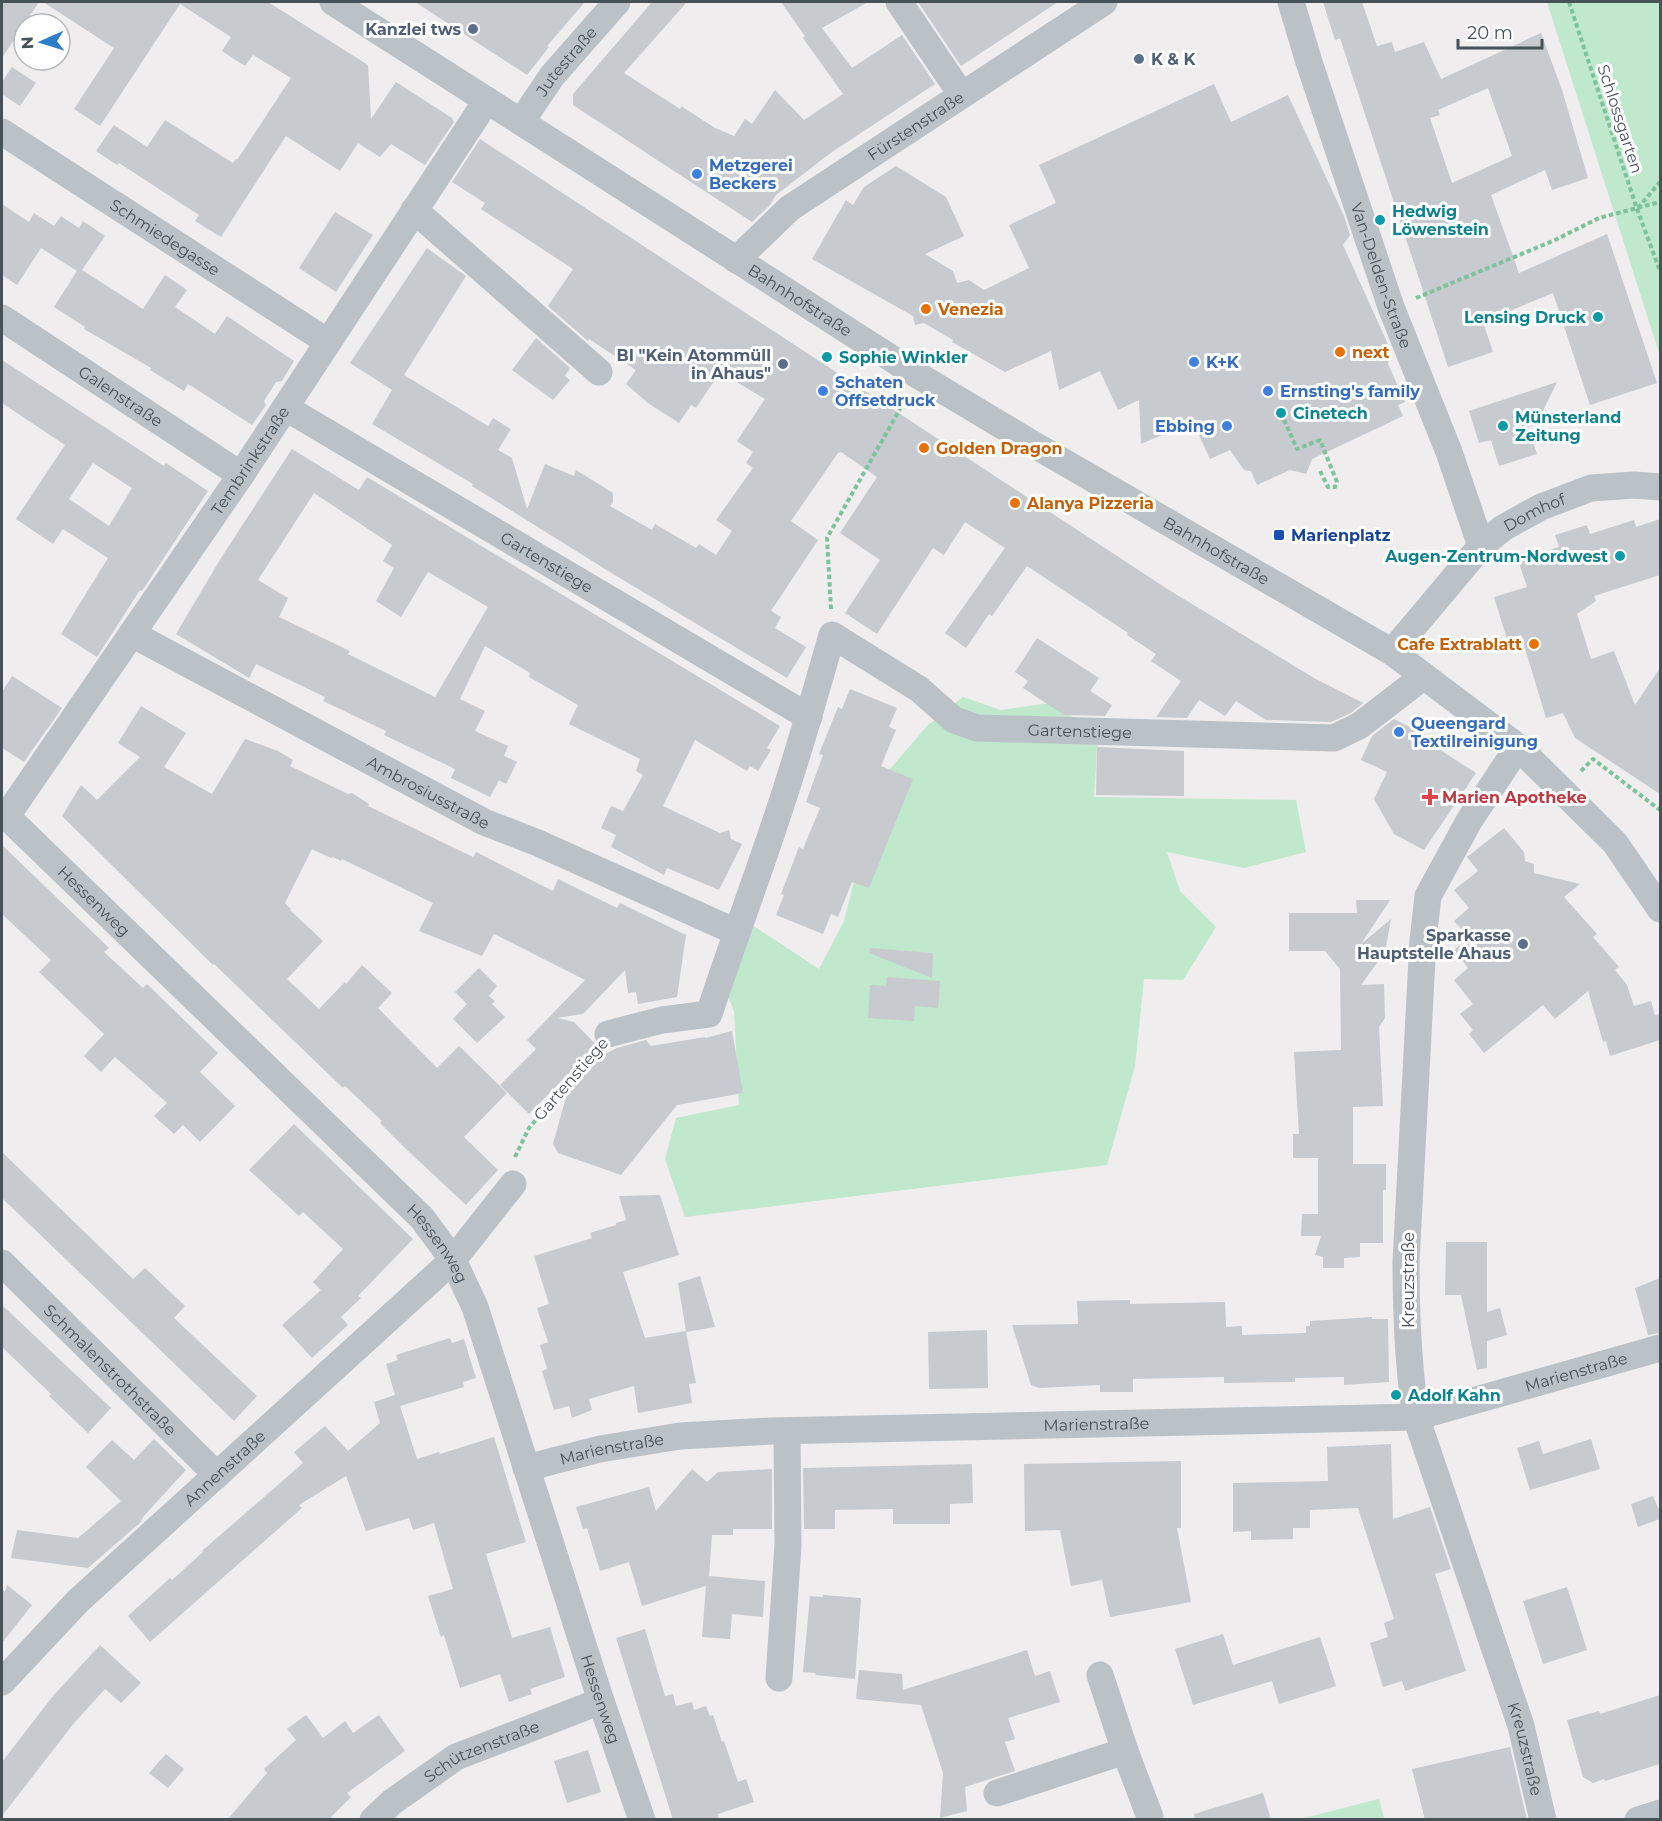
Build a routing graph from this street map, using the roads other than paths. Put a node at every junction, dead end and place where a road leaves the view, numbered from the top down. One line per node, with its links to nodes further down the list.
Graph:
1 (333, 2): 7 (street, Bahnhofstraße)
2 (616, 2): 8 (street, Jutestraße)
3 (899, 2): 6 (street)
4 (1104, 2): 6 (street, Fürstenstraße)
5 (1291, 2): 18 (street, Van-Delden-Straße)
6 (961, 94): 11 (street, Fürstenstraße)
7 (488, 100): 8 (street, Bahnhofstraße); 10 (street, Tembrinkstraße)
8 (522, 122): 11 (street, Bahnhofstraße)
9 (2, 132): 13 (street, Schmiedegasse)
10 (414, 210): 13 (street, Tembrinkstraße); 14 (street)
11 (736, 260): 20 (street, Bahnhofstraße)
12 (2, 318): 16 (street, Galenstraße)
13 (328, 342): 15 (street, Tembrinkstraße)
14 (599, 372)
15 (286, 408): 16 (street, Tembrinkstraße); 22 (street, Gartenstiege)
16 (242, 475): 19 (street, Tembrinkstraße)
17 (1660, 487): 18 (street, Domhof)
18 (1482, 546): 20 (street, Domhof)
19 (132, 634): 24 (street, Tembrinkstraße); 26 (street, Ambrosiusstraße)
20 (1392, 652): 21 (street, Bahnhofstraße)
21 (1424, 676): 22 (street, Gartenstiege); 23 (street, Bahnhofstraße)
22 (809, 717): 26 (street, Gartenstiege)
23 (1518, 747): 25 (street, Bahnhofstraße); 32 (street, Kreuzstraße)
24 (4, 815): 29 (street, Hessenweg)
25 (1660, 909)
26 (736, 932): 27 (street, Gartenstiege)
27 (608, 1034)
28 (513, 1184): 29 (street)
29 (453, 1260): 34 (street, Hessenweg); 35 (street, Annenstraße)
30 (2, 1263): 35 (street, Schmalenstrothstraße)
31 (1660, 1348): 32 (street, Marienstraße)
32 (1416, 1417): 33 (street, Marienstraße); 46 (street, Kreuzstraße)
33 (787, 1432): 34 (street, Marienstraße); 37 (street)
34 (526, 1468): 39 (street, Hessenweg)
35 (217, 1475): 38 (street, Annenstraße)
36 (1100, 1676): 40 (street)
37 (778, 1678)
38 (2, 1682)
39 (602, 1701): 44 (street, Schützenstraße); 45 (street, Hessenweg)
40 (1125, 1751): 41 (street); 43 (street)
41 (997, 1793)
42 (1660, 1813): 47 (street)
43 (1150, 1817)
44 (373, 1820)
45 (642, 1820)
46 (1543, 1820)
47 (1638, 1820)

